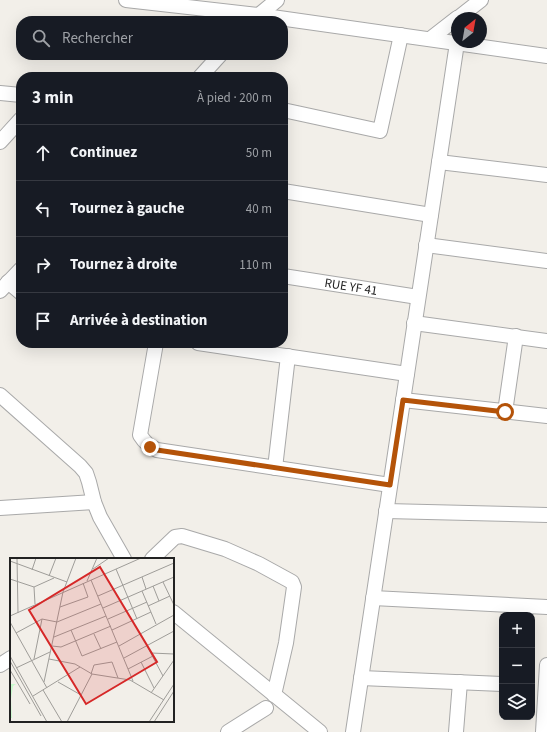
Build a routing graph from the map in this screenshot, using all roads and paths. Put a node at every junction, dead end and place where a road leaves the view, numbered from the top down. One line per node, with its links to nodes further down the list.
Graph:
1 (126, 0): 5 (street)
2 (277, 0): 6 (street)
3 (482, 0): 4 (street)
4 (465, 12)
5 (241, 16)
6 (257, 16)
7 (288, 22): 9 (street)
8 (451, 23): 10 (street)
9 (401, 35): 10 (street); 19 (street)
10 (430, 39): 11 (street)
11 (451, 42)
12 (487, 47): 14 (street)
13 (456, 48): 22 (street)
14 (547, 56)
15 (215, 60): 16 (street)
16 (205, 72)
17 (0, 94): 18 (street)
18 (16, 95)
19 (288, 111)
20 (16, 124): 21 (street)
21 (0, 142)
22 (439, 162): 23 (street); 25 (street)
23 (547, 175)
24 (288, 192): 25 (street)
25 (431, 215): 26 (street)
26 (426, 245): 27 (street); 32 (street)
27 (547, 261)
28 (16, 274): 30 (street)
29 (288, 277): 32 (street, RUE YF 41)
30 (4, 287): 31 (street)
31 (16, 291)
32 (418, 297): 33 (street)
33 (414, 323): 34 (street); 39 (street)
34 (516, 336): 35 (street); 42 (street)
35 (547, 340)
36 (155, 348): 44 (street)
37 (233, 348): 38 (street)
38 (288, 356): 39 (street); 44 (street)
39 (407, 374): 41 (street)
40 (0, 394): 46 (street)
41 (403, 400): 42 (street); 45 (street)
42 (505, 412): 43 (street)
43 (547, 416)
44 (275, 468): 45 (street)
45 (390, 485): 48 (street)
46 (94, 502): 47 (street); 50 (street)
47 (0, 508)
48 (386, 511): 49 (street); 52 (street)
49 (547, 515)
50 (123, 558)
51 (153, 558): 60 (street)
52 (373, 598): 53 (street); 56 (street)
53 (547, 607)
54 (174, 613): 60 (street)
55 (547, 665): 59 (street)
56 (361, 678): 57 (street); 64 (street)
57 (460, 682): 58 (street); 65 (street)
58 (499, 684)
59 (539, 686): 66 (street)
60 (274, 695): 63 (street)
61 (266, 708): 62 (street)
62 (228, 732)
63 (320, 732)
64 (353, 732)
65 (456, 732)
66 (543, 732)

